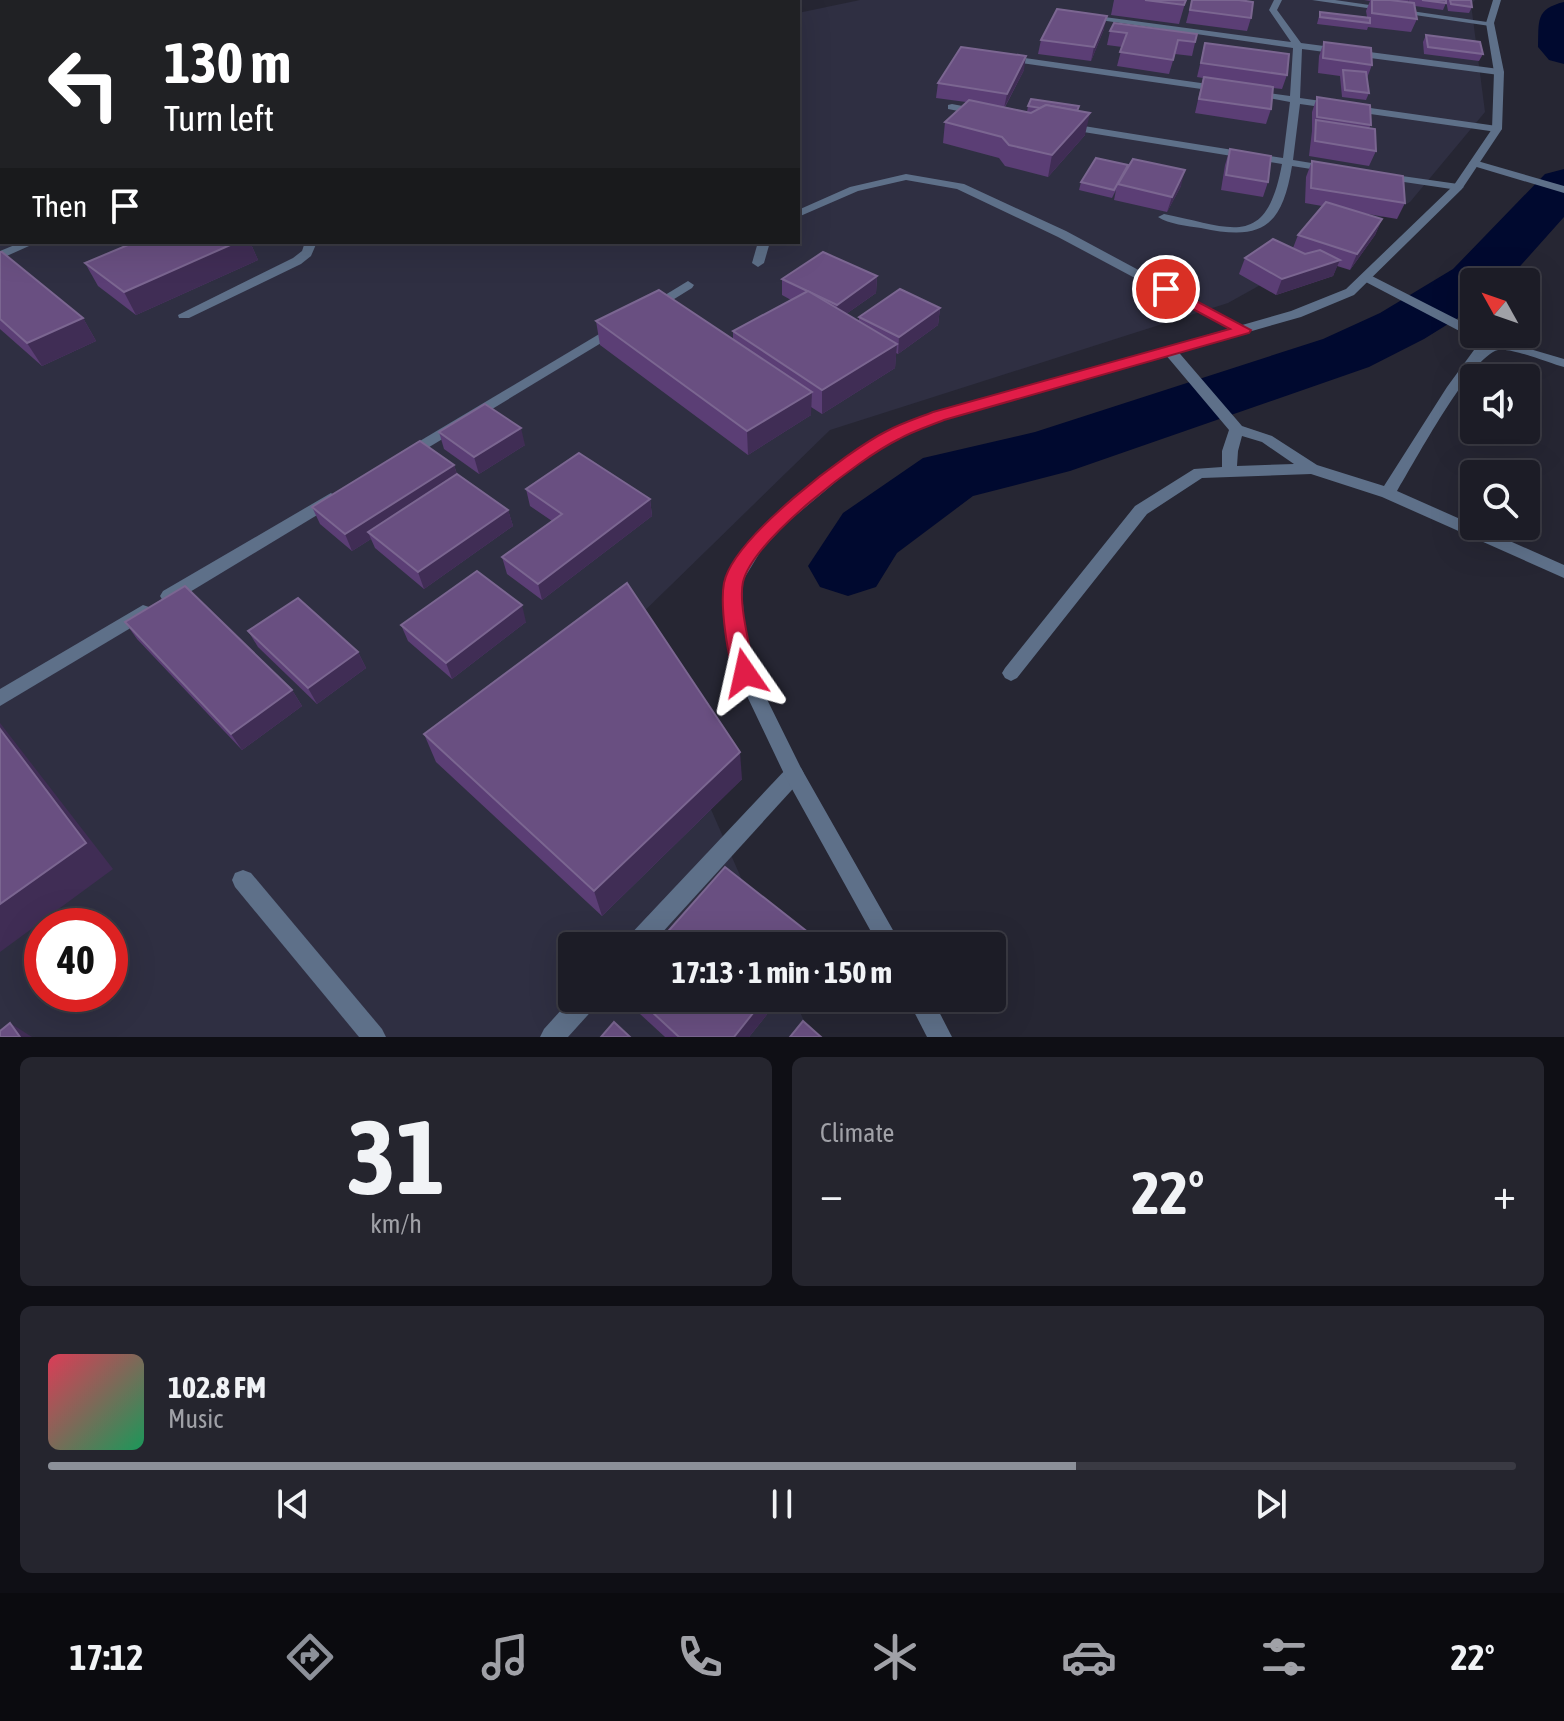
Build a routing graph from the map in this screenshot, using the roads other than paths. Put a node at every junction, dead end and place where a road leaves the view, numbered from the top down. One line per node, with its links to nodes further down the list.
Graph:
1 (1278, 0): 6 (street)
2 (1316, 0): 5 (street)
3 (1494, 0): 5 (street)
4 (1097, 19): 6 (street)
5 (1490, 23): 8 (street)
6 (1298, 46): 8 (street); 11 (street)
7 (1000, 58): 9 (street)
8 (1499, 72): 15 (street)
9 (1233, 91)
10 (1248, 93): 11 (street)
11 (1295, 100): 15 (street); 16 (street)
12 (952, 107): 13 (street)
13 (998, 115)
14 (1059, 125): 16 (street)
15 (1497, 129): 17 (street)
16 (1289, 163): 18 (street); 23 (street)
17 (1474, 163): 20 (street); 21 (street)
18 (1335, 169)
19 (1366, 174): 20 (street)
20 (1458, 187): 29 (street)
21 (1564, 190)
22 (800, 213): 33 (street)
23 (1164, 217)
24 (27, 244): 27 (street)
25 (310, 244): 31 (street)
26 (763, 244): 28 (street)
27 (0, 255)
28 (758, 263)
29 (1366, 277): 32 (street); 33 (street)
30 (688, 285): 39 (street)
31 (184, 315)
32 (1460, 326)
33 (1243, 330): 36 (street)
34 (1491, 348): 43 (street)
35 (1515, 348): 37 (street)
36 (1170, 351): 38 (street); 47 (street)
37 (1564, 363)
38 (1237, 429): 40 (street); 41 (street)
39 (391, 463)
40 (1312, 469): 41 (street); 43 (street)
41 (1229, 471): 45 (street)
42 (351, 487): 46 (street)
43 (1388, 493): 44 (street)
44 (1564, 572)
45 (1011, 673)
46 (0, 698)
47 (794, 774): 49 (street); 50 (street)
48 (243, 880): 53 (street)
49 (648, 932)
50 (883, 932)
51 (575, 1012): 54 (street)
52 (927, 1012): 55 (street)
53 (374, 1037)
54 (552, 1037)
55 (940, 1037)

